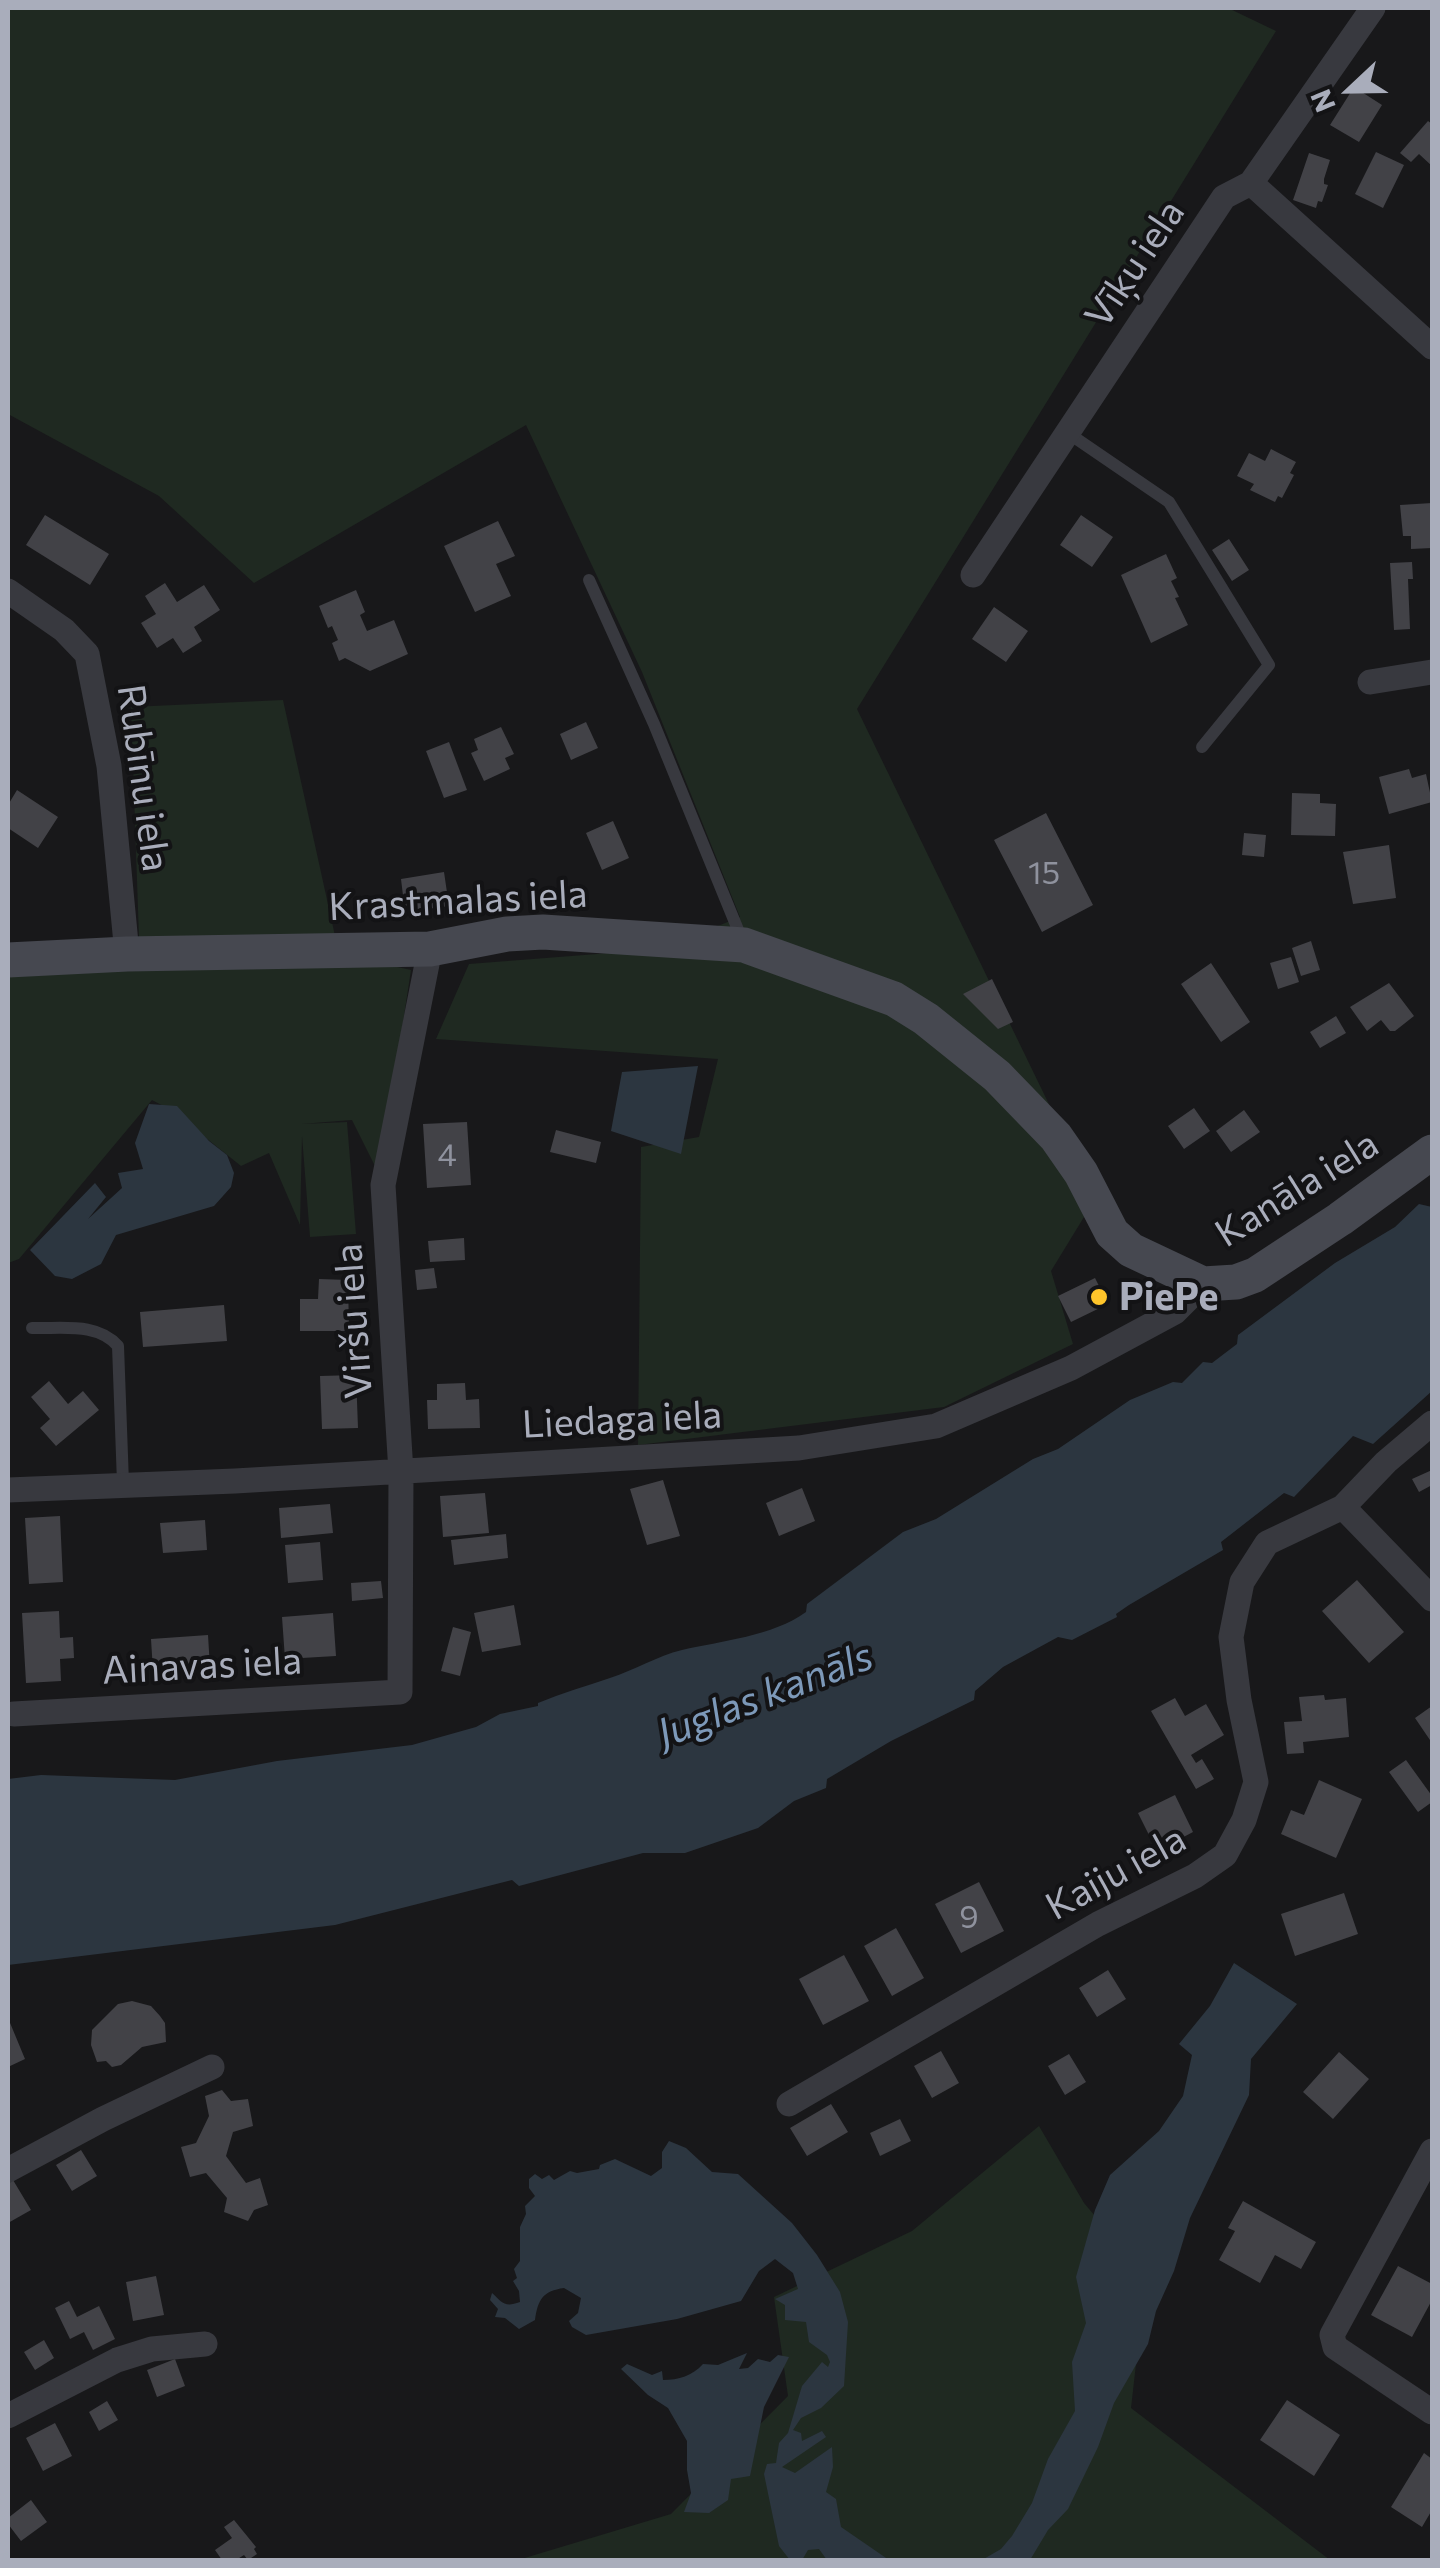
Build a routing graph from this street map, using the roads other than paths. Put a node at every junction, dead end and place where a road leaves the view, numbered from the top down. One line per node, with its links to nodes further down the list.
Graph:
1 (1373, 8): 2 (street, Vīķu iela)
2 (1251, 183): 3 (street); 4 (street, Vīķu iela)
3 (1432, 347)
4 (1068, 433): 5 (street, Vīķu iela); 10 (lane)
5 (973, 576)
6 (589, 580): 11 (lane)
7 (8, 591): 13 (street, Rubīnu iela)
8 (1432, 672): 9 (street)
9 (1370, 682)
10 (1202, 748)
11 (744, 945): 12 (street, Krastmalas iela); 16 (street, Krastmalas iela)
12 (430, 949): 13 (street, Krastmalas iela); 19 (street, Viršu iela)
13 (127, 954): 14 (street, Krastmalas iela)
14 (8, 960)
15 (1432, 1152): 16 (street, Kanāla iela)
16 (1203, 1284): 19 (street, Liedaga iela)
17 (32, 1328): 20 (lane)
18 (1432, 1424): 22 (street, Kaiju iela)
19 (402, 1472): 20 (street, Liedaga iela); 24 (street, Viršu iela)
20 (123, 1483): 21 (street, Liedaga iela)
21 (8, 1490)
22 (1343, 1506): 23 (street); 27 (street, Kaiju iela)
23 (1432, 1599)
24 (400, 1692): 25 (street, Ainavas iela)
25 (11, 1715)
26 (212, 2067): 29 (street)
27 (789, 2104)
28 (1432, 2151): 31 (street)
29 (8, 2170)
30 (204, 2344): 32 (street)
31 (1432, 2412)
32 (8, 2416)

